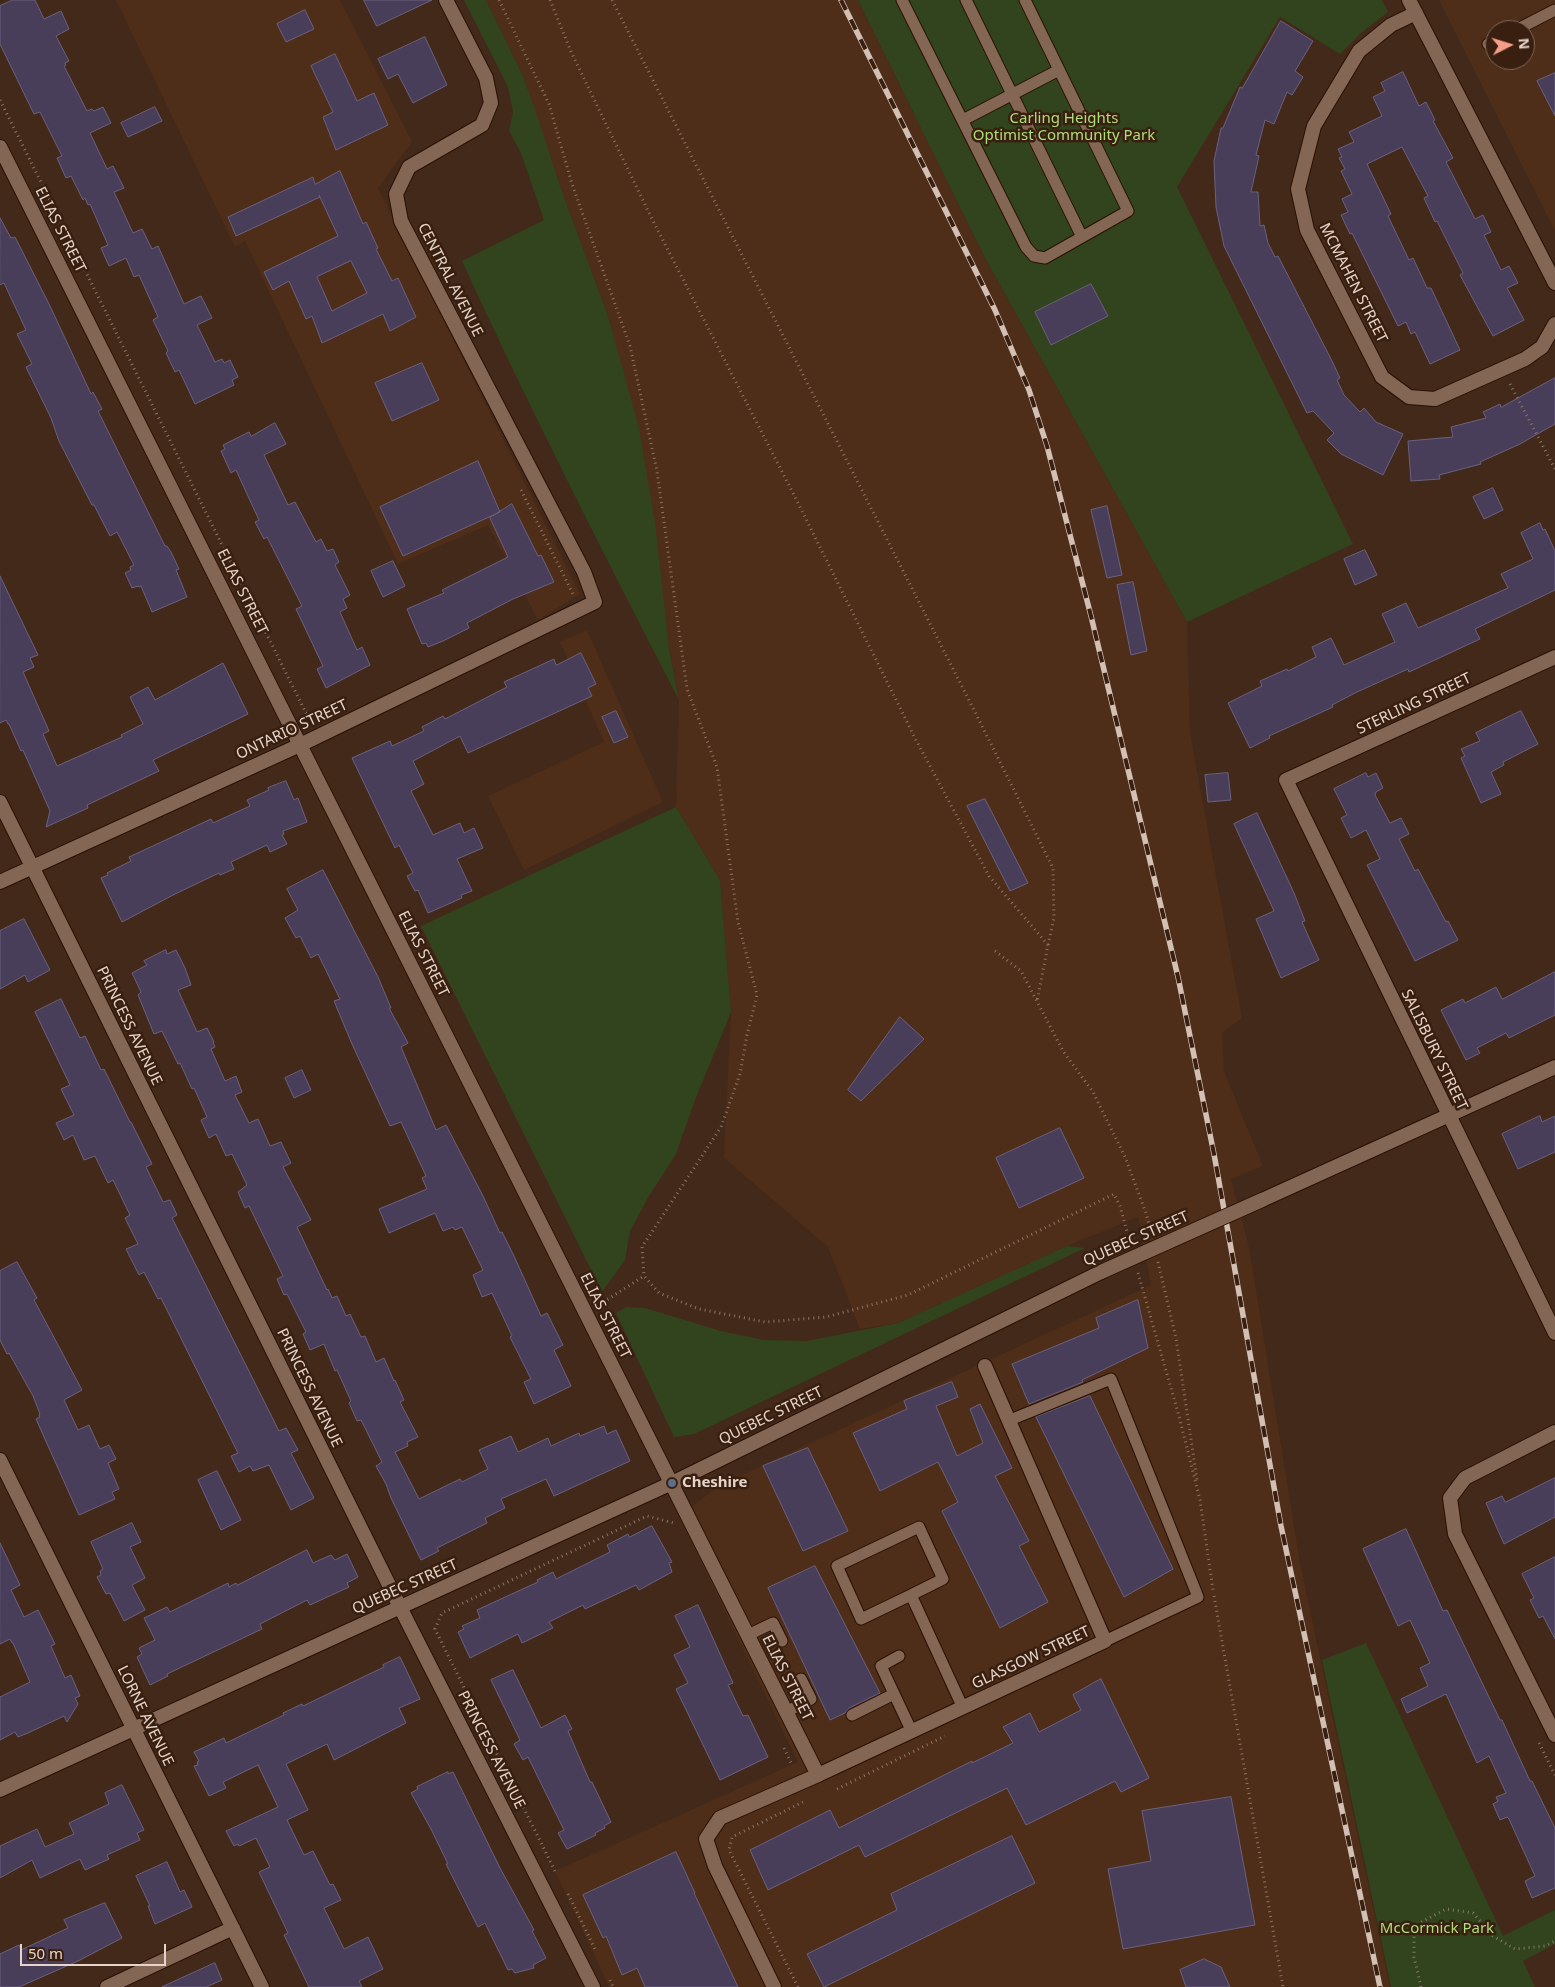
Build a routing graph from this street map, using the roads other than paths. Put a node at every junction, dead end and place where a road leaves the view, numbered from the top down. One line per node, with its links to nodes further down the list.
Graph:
1 (446, 0): 16 (street, CENTRAL AVENUE)
2 (902, 0): 11 (lane)
3 (966, 0): 10 (lane)
4 (1025, 0): 9 (lane)
5 (1409, 0): 7 (street)
6 (1555, 10): 8 (lane)
7 (1416, 13): 14 (street); 15 (street, MCMAHEN STREET)
8 (1535, 20)
9 (1059, 70): 10 (lane); 13 (lane)
10 (1012, 95): 11 (lane); 13 (lane)
11 (963, 120): 13 (lane)
12 (0, 147): 18 (street, ELIAS STREET)
13 (1082, 237)
14 (1555, 283)
15 (1555, 324)
16 (595, 602): 18 (street, ONTARIO STREET)
17 (1555, 657): 19 (street, STERLING STREET)
18 (300, 745): 21 (street, ONTARIO STREET); 30 (street, ELIAS STREET)
19 (1286, 780): 24 (street, SALISBURY STREET)
20 (0, 802): 21 (street, PRINCESS AVENUE)
21 (32, 867): 22 (street, ONTARIO STREET); 32 (street, PRINCESS AVENUE)
22 (0, 882)
23 (1555, 1067): 24 (street, QUEBEC STREET)
24 (1448, 1115): 25 (street, SALISBURY STREET); 30 (street, QUEBEC STREET, bridge)
25 (1555, 1333)
26 (986, 1366): 27 (street, GLASGOW STREET)
27 (1010, 1420): 35 (street, GLASGOW STREET); 35 (lane)
28 (1555, 1432): 44 (street)
29 (0, 1460): 42 (street, LORNE AVENUE)
30 (672, 1483): 32 (street, QUEBEC STREET); 33 (street, ELIAS STREET)
31 (911, 1594): 31 (lane); 39 (lane)
32 (400, 1607): 42 (street, QUEBEC STREET); 50 (street, PRINCESS AVENUE)
33 (748, 1635): 34 (lane); 40 (street, ELIAS STREET)
34 (782, 1641)
35 (1105, 1641): 39 (street, GLASGOW STREET)
36 (899, 1656): 38 (lane)
37 (801, 1679): 40 (lane)
38 (894, 1694): 41 (lane); 43 (lane)
39 (963, 1708): 43 (street, GLASGOW STREET)
40 (786, 1712): 45 (street, ELIAS STREET)
41 (852, 1715)
42 (133, 1728): 46 (street, QUEBEC STREET); 47 (street, LORNE AVENUE)
43 (912, 1732): 45 (street, GLASGOW STREET)
44 (1555, 1736)
45 (818, 1776): 51 (street, GLASGOW STREET)
46 (0, 1790)
47 (233, 1928): 48 (street); 49 (street, LORNE AVENUE)
48 (107, 1987)
49 (262, 1987)
50 (593, 1987)
51 (774, 1987)

